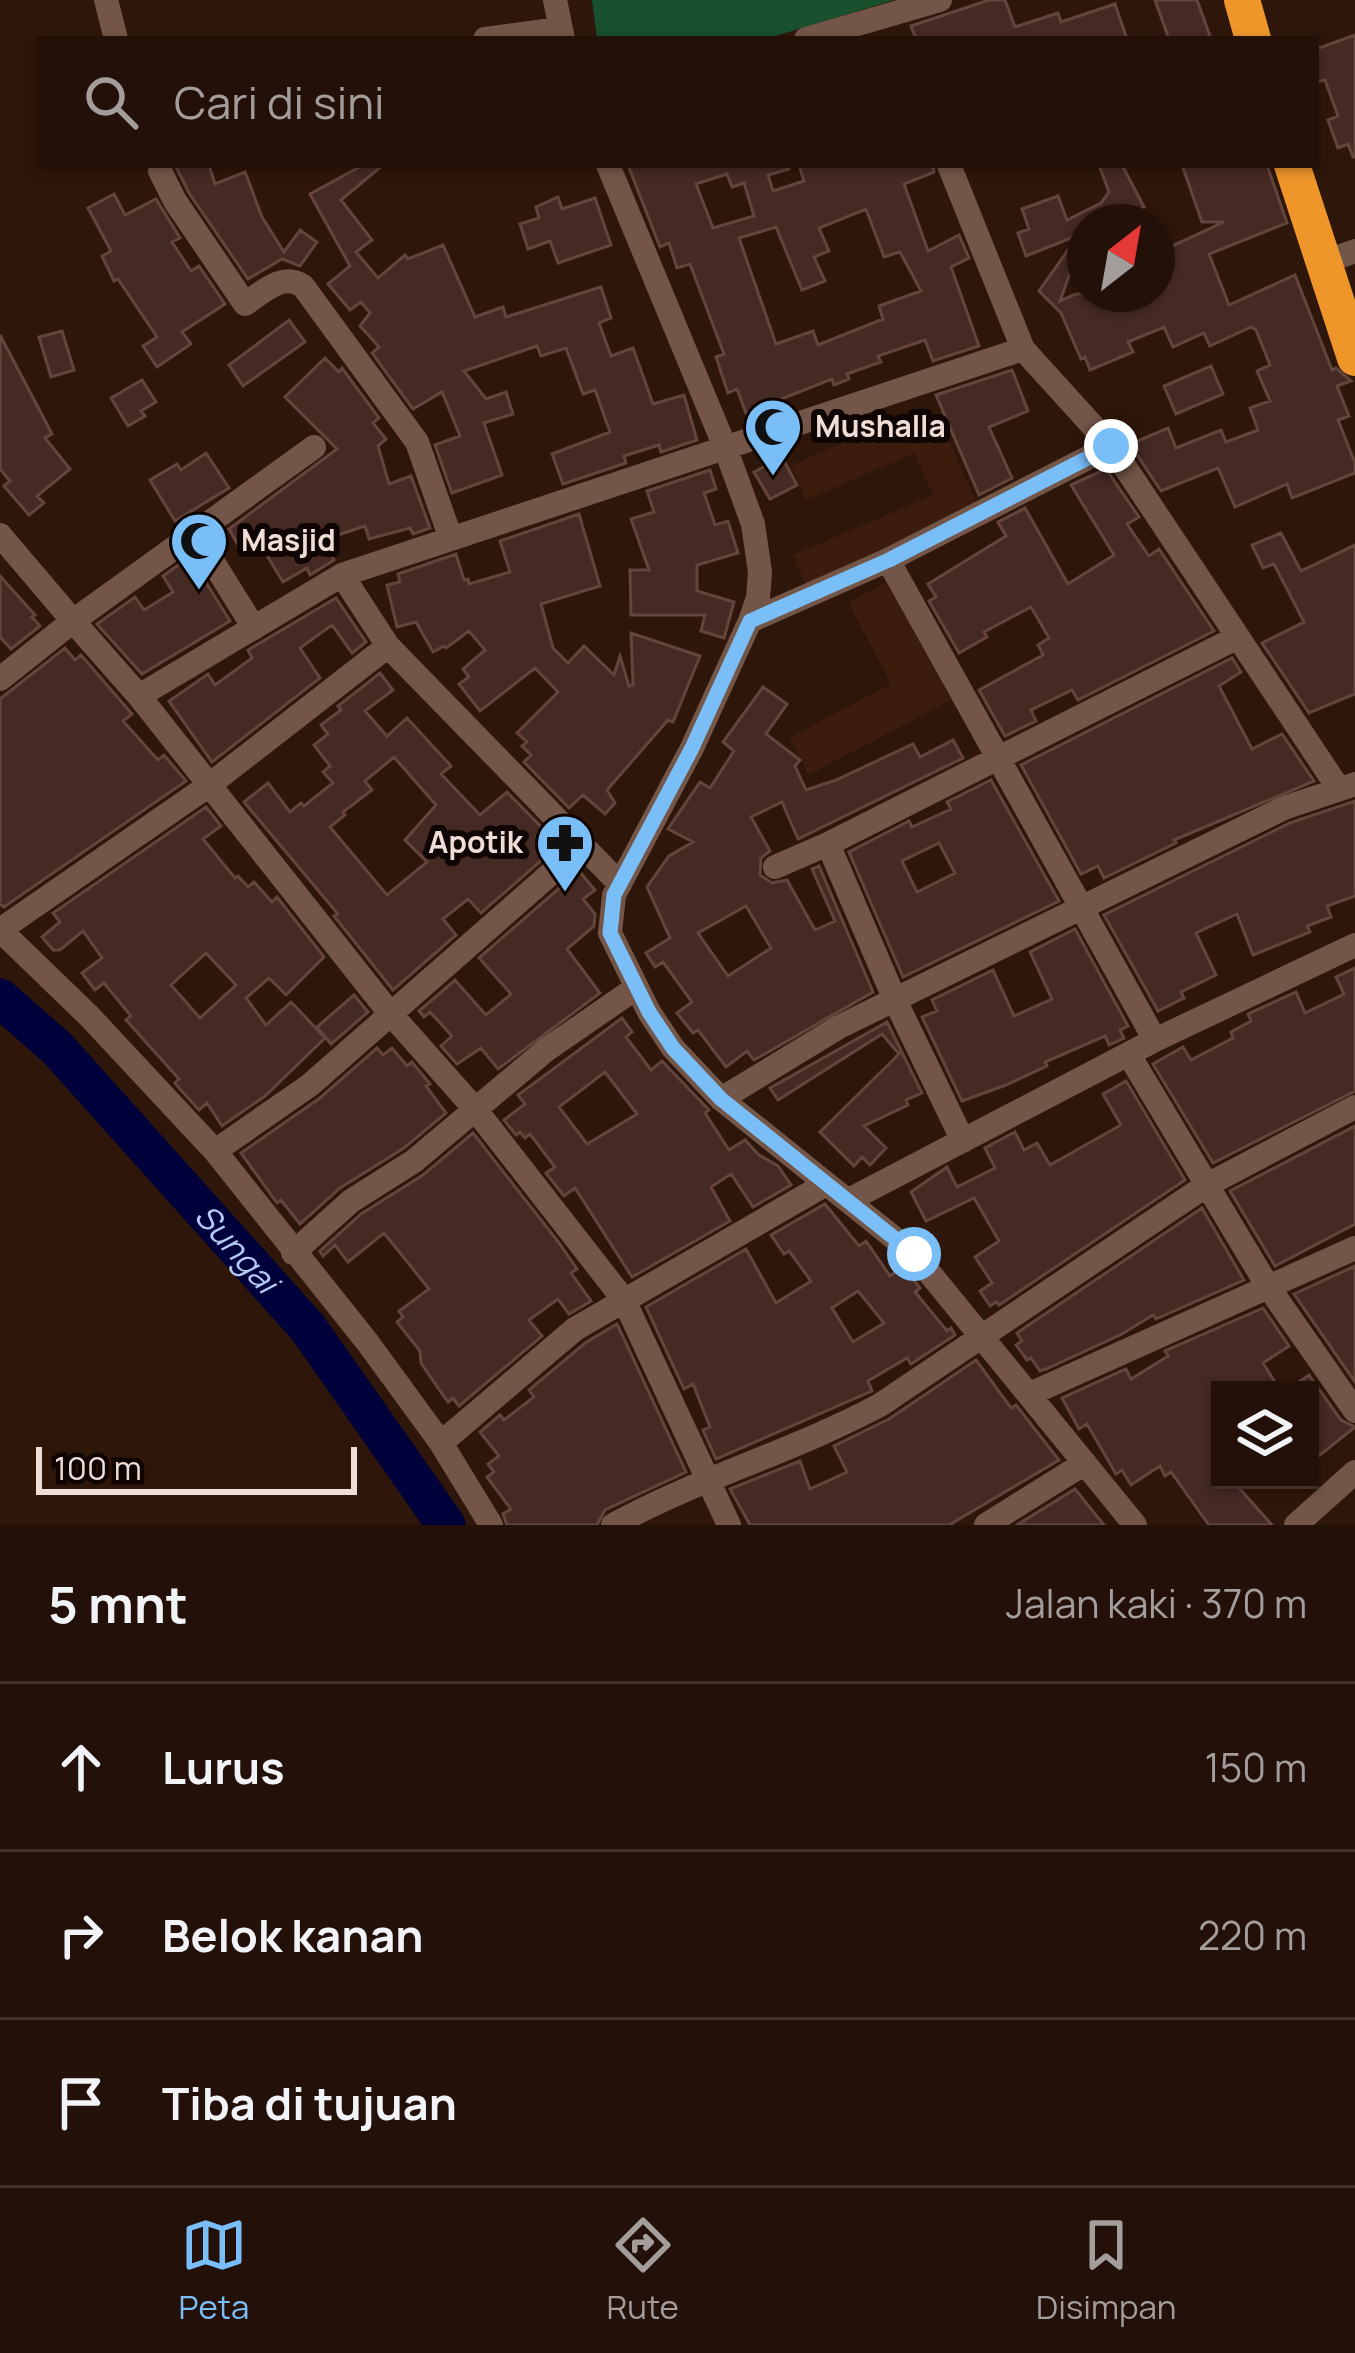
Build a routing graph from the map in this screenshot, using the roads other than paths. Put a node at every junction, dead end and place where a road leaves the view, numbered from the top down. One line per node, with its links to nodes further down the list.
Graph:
1 (106, 0): 7 (street)
2 (555, 0): 6 (street)
3 (940, 0): 5 (street)
4 (1242, 0): 11 (highway)
5 (889, 14): 9 (street); 10 (street)
6 (561, 34): 8 (street)
7 (115, 36)
8 (531, 36)
9 (816, 36)
10 (898, 36)
11 (1252, 36)
12 (609, 168): 21 (street)
13 (950, 168): 17 (street)
14 (1294, 168): 16 (highway)
15 (160, 171): 24 (street)
16 (1338, 257): 18 (highway)
17 (1023, 349): 20 (street); 21 (street)
18 (1355, 358)
19 (314, 446): 22 (street)
20 (1111, 446): 25 (street); 30 (street)
21 (725, 447): 24 (street); 28 (street)
22 (195, 533): 27 (street); 29 (street)
23 (0, 535): 27 (street)
24 (451, 539): 26 (street)
25 (889, 560): 28 (street); 34 (street)
26 (342, 575): 29 (street); 31 (street)
27 (73, 621): 32 (street); 33 (street)
28 (750, 621): 40 (street)
29 (254, 628): 33 (street)
30 (1238, 637): 34 (street); 36 (street)
31 (388, 646): 35 (street); 38 (street)
32 (0, 679)
33 (139, 696): 35 (street)
34 (995, 759): 37 (street); 41 (street)
35 (208, 786): 42 (street); 46 (street)
36 (1347, 786): 41 (street)
37 (828, 844): 39 (street); 45 (street)
38 (581, 847): 40 (street); 46 (street)
39 (775, 867)
40 (620, 884): 44 (street)
41 (1082, 907): 45 (street); 47 (street)
42 (0, 930): 53 (street)
43 (1355, 945): 47 (street)
44 (636, 988): 49 (street); 51 (street)
45 (895, 1000): 49 (street); 52 (street)
46 (389, 1012): 51 (street); 53 (street)
47 (1155, 1040): 48 (street)
48 (1129, 1054): 52 (street); 55 (street)
49 (721, 1099): 54 (street)
50 (1355, 1108): 55 (street)
51 (475, 1109): 58 (street); 60 (street)
52 (963, 1141): 56 (street)
53 (214, 1151): 58 (street)
54 (826, 1184): 56 (street); 60 (street)
55 (1207, 1185): 59 (street); 61 (street)
56 (849, 1200): 61 (street)
57 (1355, 1248): 59 (street)
58 (293, 1253): 64 (street)
59 (1267, 1285): 62 (street); 63 (street)
60 (624, 1300): 64 (street); 67 (street)
61 (982, 1335): 62 (street); 67 (street)
62 (1030, 1394): 65 (street)
63 (1355, 1412)
64 (441, 1443): 68 (street)
65 (1085, 1463): 71 (street); 72 (street)
66 (1355, 1472): 73 (street)
67 (709, 1479): 69 (street); 70 (street)
68 (491, 1525)
69 (613, 1525)
70 (729, 1525)
71 (986, 1525)
72 (1135, 1525)
73 (1296, 1525)

